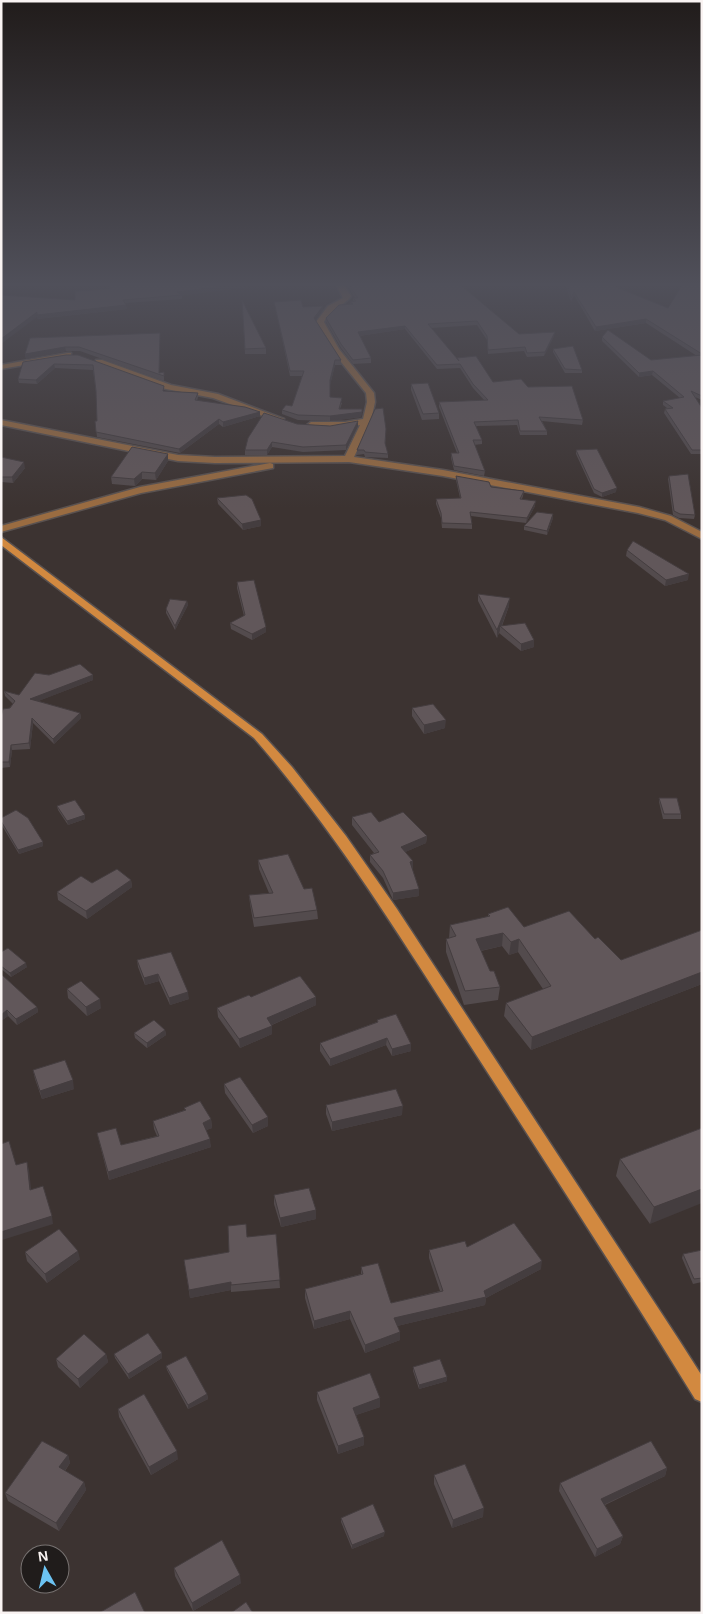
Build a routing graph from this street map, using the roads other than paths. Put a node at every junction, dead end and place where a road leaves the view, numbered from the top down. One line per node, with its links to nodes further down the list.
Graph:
1 (49, 357): 4 (street)
2 (85, 357): 5 (street)
3 (342, 357): 5 (street)
4 (1, 367)
5 (368, 421): 7 (street)
6 (1, 422): 8 (street)
7 (348, 459): 8 (street); 10 (street)
8 (304, 460): 9 (street)
9 (1, 529)
10 (702, 536)
11 (1, 540): 12 (main road)
12 (702, 1393)

